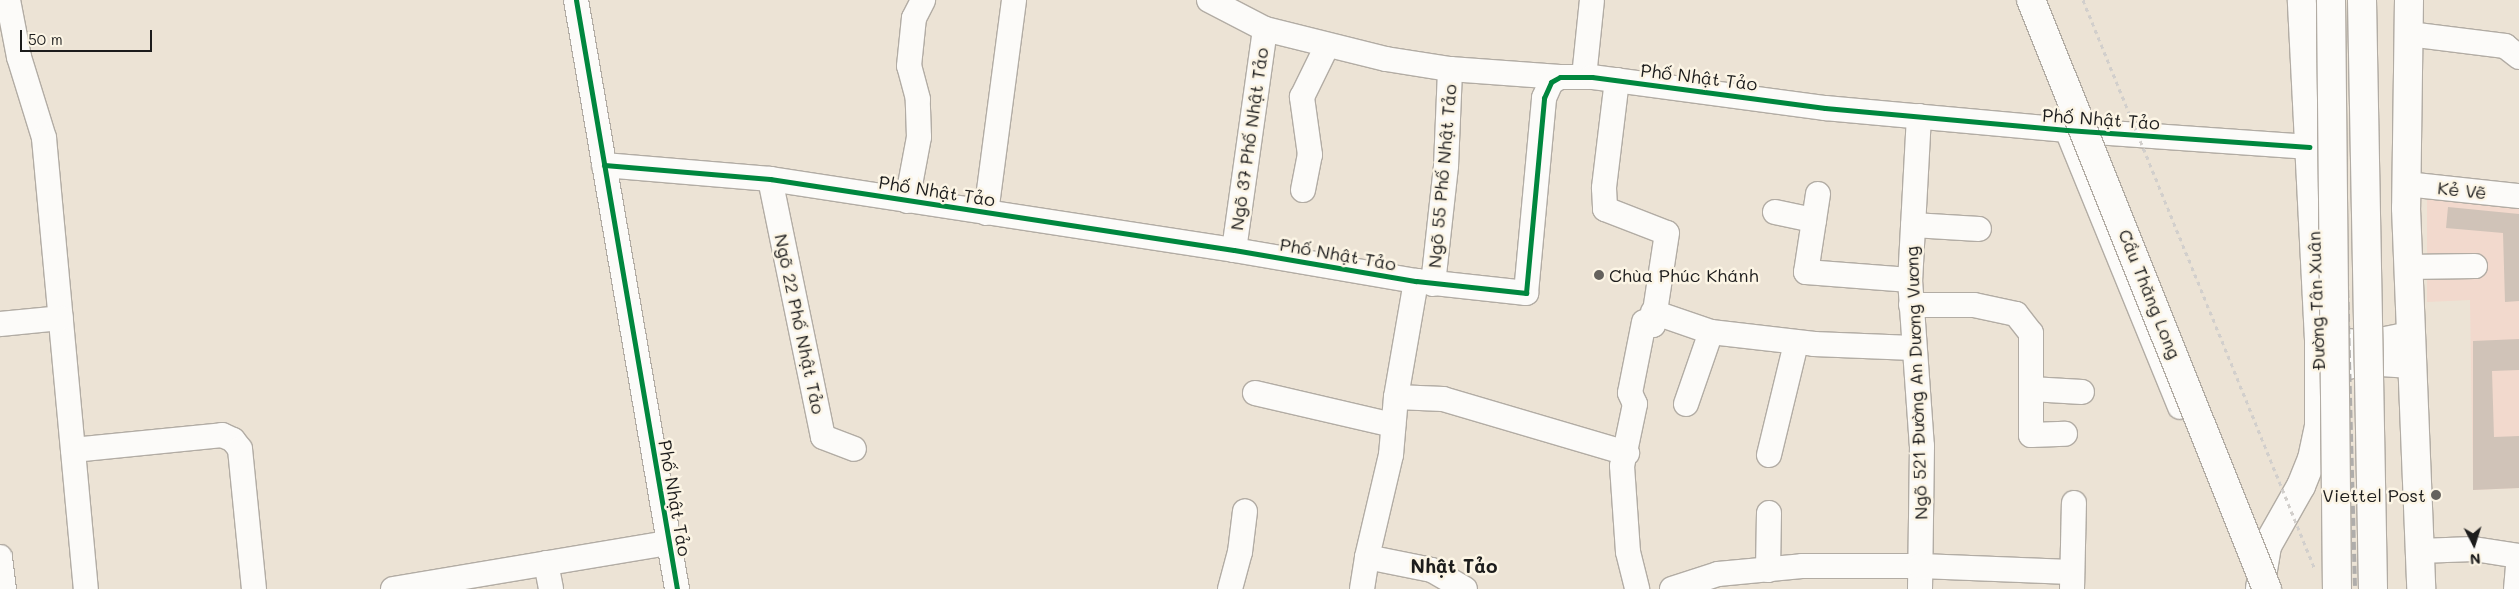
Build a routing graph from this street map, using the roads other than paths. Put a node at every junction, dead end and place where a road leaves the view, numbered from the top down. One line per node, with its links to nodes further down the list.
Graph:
1 (8, 0): 42 (street)
2 (576, 0): 23 (street)
3 (923, 0): 29 (street)
4 (1014, 0): 31 (street)
5 (1209, 0): 12 (street)
6 (1592, 0): 18 (street)
7 (2031, 0): 74 (main road, Cầu Thăng Long, bridge)
8 (2302, 0): 22 (main road, Đường Tân Xuân)
9 (2331, 0): 87 (main road, bridge)
10 (2362, 0): 88 (main road, bridge)
11 (2409, 0): 13 (main road)
12 (1265, 29): 14 (street); 35 (street, Ngõ 37 Phố Nhật Tảo)
13 (2408, 34): 15 (street); 25 (main road)
14 (1328, 46): 16 (street); 26 (street)
15 (2519, 56)
16 (1450, 69): 17 (street); 39 (street, Ngõ 55 Phố Nhật Tảo)
17 (1560, 77): 18 (street, Phố Nhật Tảo); 39 (street, Phố Nhật Tảo)
18 (1584, 77): 19 (street, Phố Nhật Tảo)
19 (1617, 80): 20 (street, Phố Nhật Tảo); 41 (street)
20 (1919, 116): 21 (street, Phố Nhật Tảo); 33 (street, Ngõ 521 Đường An Dương Vương)
21 (2067, 130): 22 (street, Phố Nhật Tảo); 74 (street)
22 (2309, 147): 46 (main road, Đường Tân Xuân)
23 (604, 165): 24 (street, Phố Nhật Tảo); 65 (street, Phố Nhật Tảo)
24 (770, 179): 29 (street, Phố Nhật Tảo); 58 (street, Ngõ 22 Phố Nhật Tảo)
25 (2406, 184): 28 (street, Kẻ Vẽ); 37 (main road)
26 (1303, 190)
27 (1818, 194): 32 (street)
28 (2519, 196)
29 (907, 201): 31 (street, Phố Nhật Tảo)
30 (1775, 212): 32 (street)
31 (986, 213): 35 (street, Phố Nhật Tảo)
32 (1814, 220): 38 (street)
33 (1912, 225): 34 (street); 38 (street, Ngõ 521 Đường An Dương Vương)
34 (1979, 229)
35 (1234, 250): 39 (street, Phố Nhật Tảo)
36 (2475, 266): 37 (street)
37 (2408, 267): 45 (main road)
38 (1910, 280): 40 (street, Ngõ 521 Đường An Dương Vương)
39 (1424, 283): 54 (street, Ngõ 55 Phố Nhật Tảo)
40 (1910, 305): 48 (street, Ngõ 521 Đường An Dương Vương); 51 (street)
41 (1653, 312): 44 (street); 60 (street)
42 (61, 318): 43 (street); 59 (street)
43 (0, 324)
44 (1711, 332): 47 (street); 55 (street)
45 (2410, 336): 46 (main road); 49 (main road)
46 (2319, 340): 50 (main road, Đường Tân Xuân)
47 (1796, 343): 48 (street); 61 (street)
48 (1913, 348): 71 (street, Ngõ 521 Đường An Dương Vương)
49 (2411, 364): 50 (main road); 66 (main road)
50 (2320, 371): 74 (main road, Đường Tân Xuân)
51 (2031, 389): 52 (street); 57 (street)
52 (2082, 392)
53 (1255, 393): 56 (street)
54 (1396, 397): 56 (street, Ngõ 55 Phố Nhật Tảo); 60 (street)
55 (1686, 404)
56 (1393, 425): 67 (street, Ngõ 55 Phố Nhật Tảo)
57 (2065, 434)
58 (854, 449)
59 (73, 450): 76 (street); 77 (street)
60 (1627, 453): 84 (street)
61 (1769, 455)
62 (2074, 504): 73 (street)
63 (1245, 511): 81 (street)
64 (1769, 513): 72 (street)
65 (668, 542): 70 (street); 80 (street, Phố Nhật Tảo)
66 (2419, 551): 68 (street); 89 (main road)
67 (1367, 556): 82 (street, Ngõ 55 Phố Nhật Tảo); 83 (street)
68 (2519, 556): 90 (street)
69 (0, 558): 75 (street)
70 (546, 563): 78 (street); 79 (street)
71 (1920, 566): 72 (street); 73 (street); 86 (street, Ngõ 521 Đường An Dương Vương)
72 (1768, 570): 85 (street)
73 (2071, 580)
74 (2263, 583)
75 (4, 589)
76 (86, 589)
77 (254, 589)
78 (393, 589)
79 (552, 589)
80 (677, 589)
81 (1230, 589)
82 (1362, 589)
83 (1466, 589)
84 (1637, 589)
85 (1672, 589)
86 (1920, 589)
87 (2337, 589)
88 (2373, 589)
89 (2421, 589)
90 (2516, 589)

